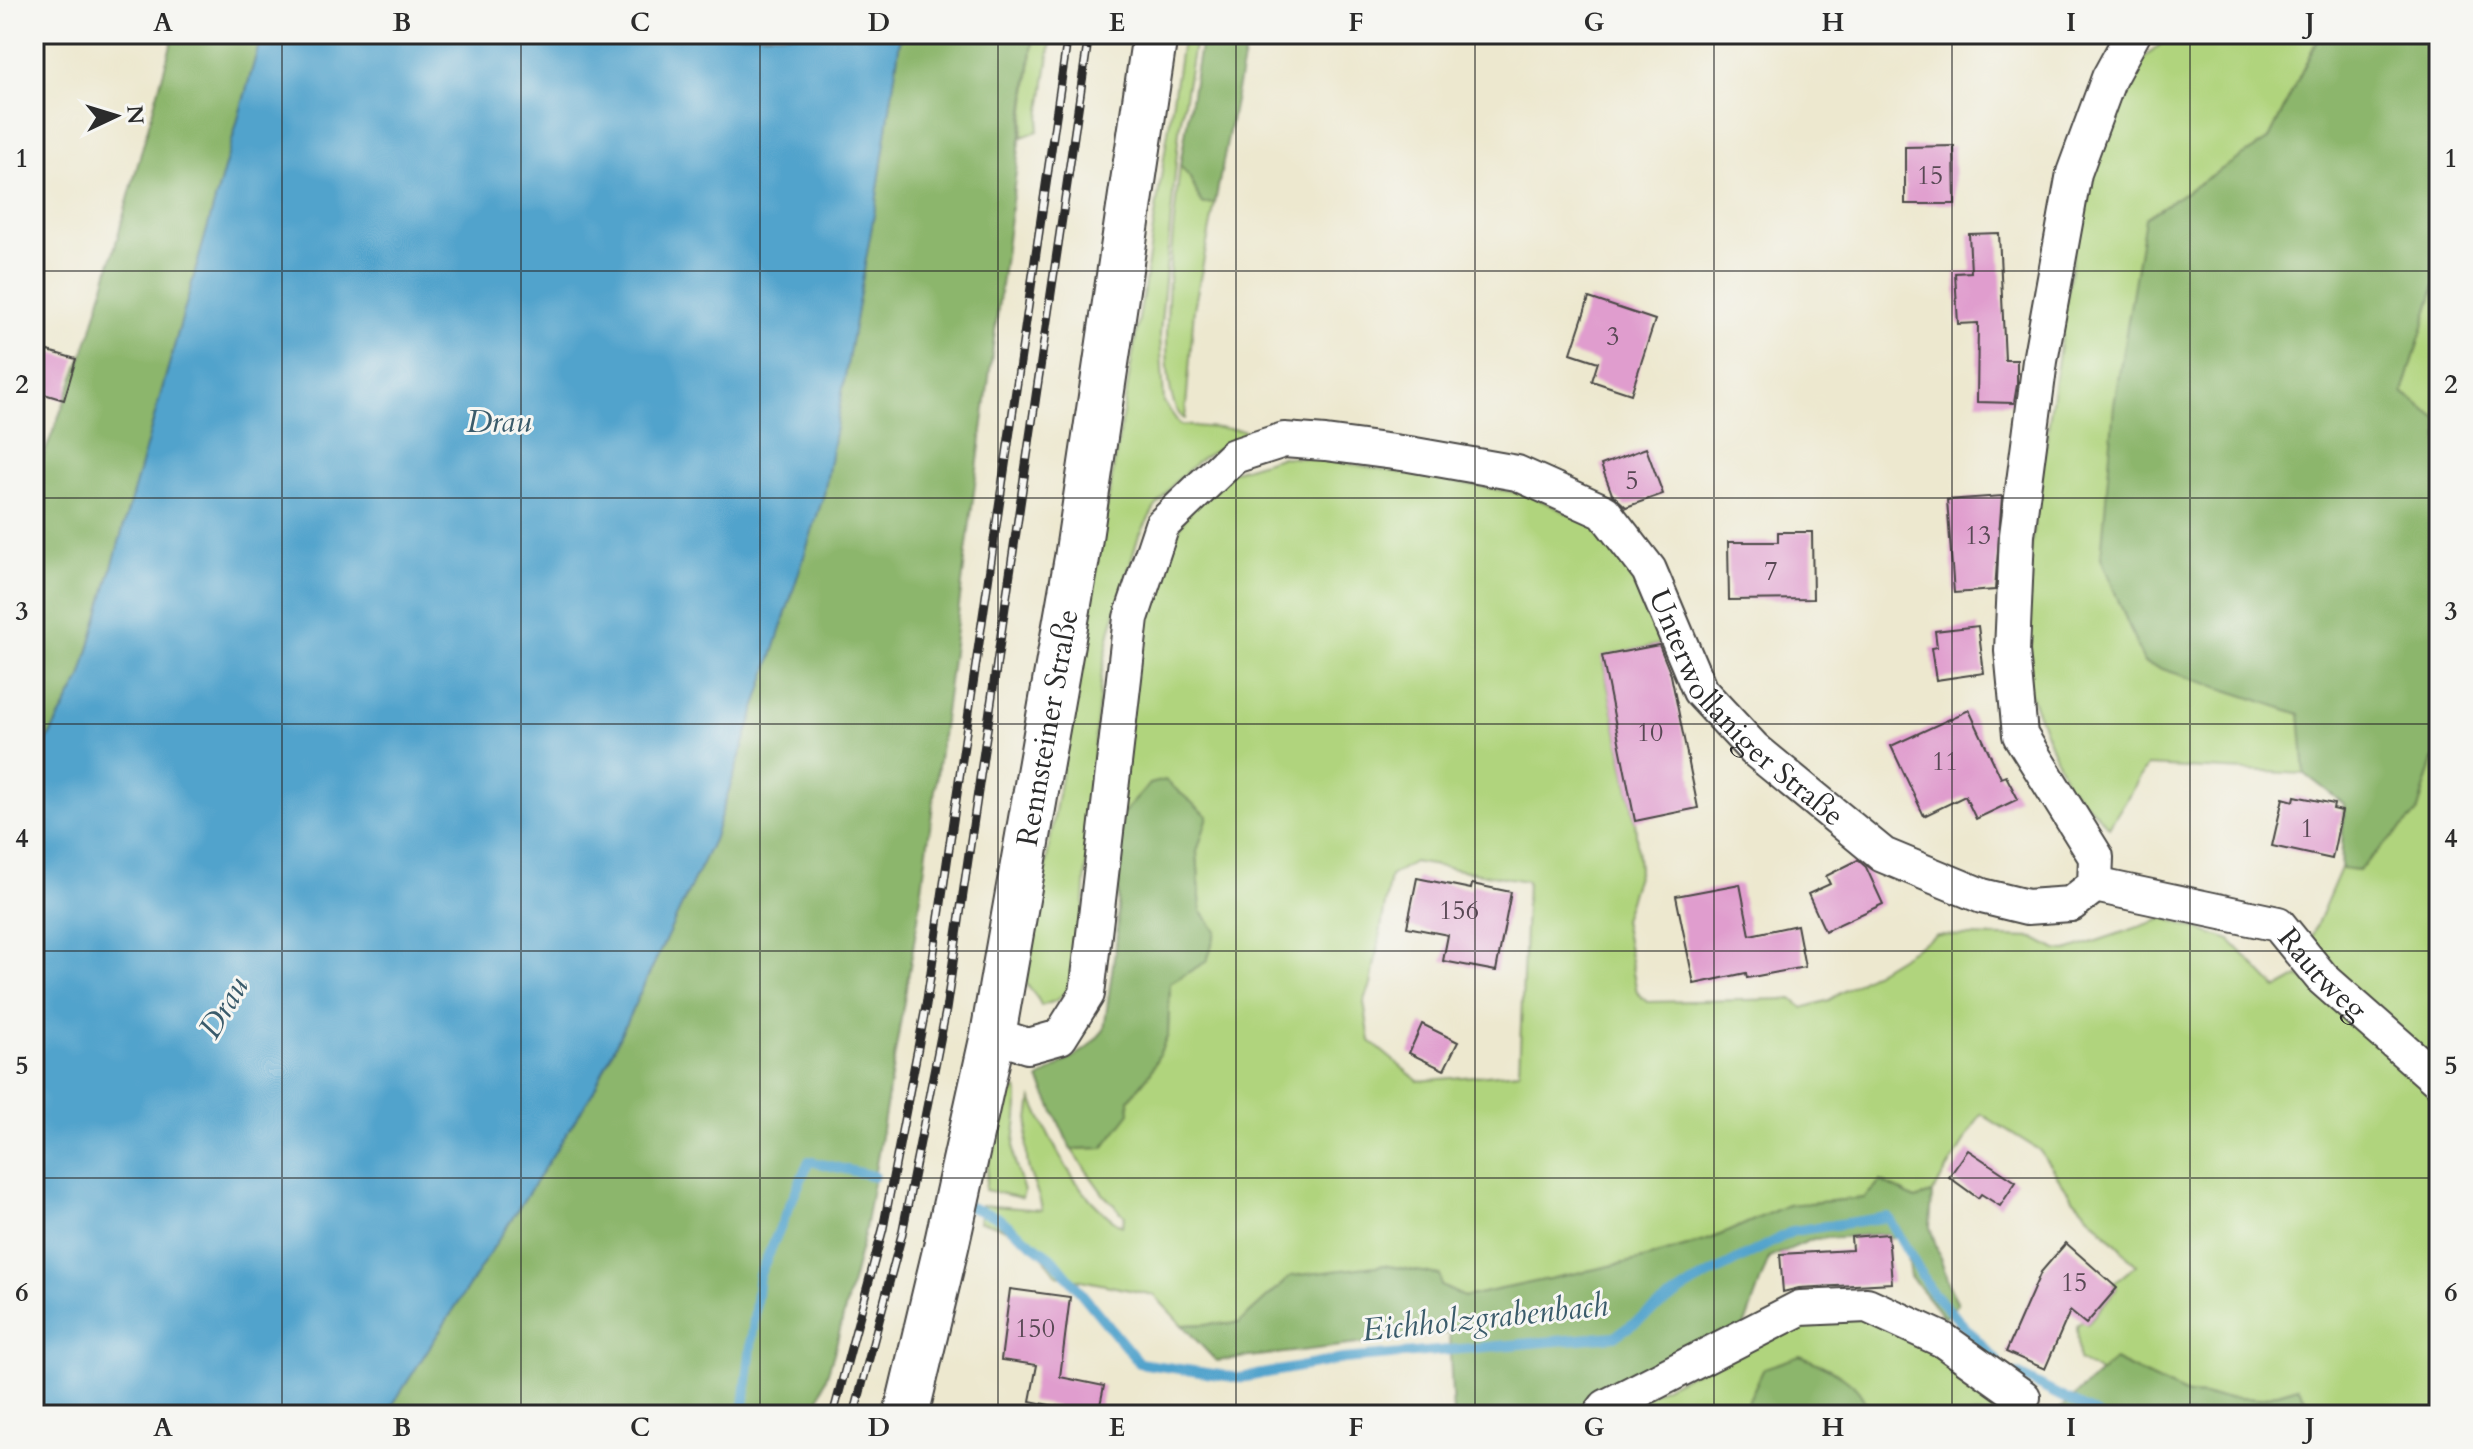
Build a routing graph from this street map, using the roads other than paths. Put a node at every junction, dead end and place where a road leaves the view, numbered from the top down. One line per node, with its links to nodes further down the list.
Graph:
1 (1155, 34): 4 (main road, Rennsteiner Straße)
2 (2133, 34): 3 (street)
3 (2095, 885): 4 (street, Unterwollaniger Straße); 5 (street, Rautweg)
4 (993, 1035): 7 (main road, Rennsteiner Straße)
5 (2439, 1081)
6 (2023, 1397): 8 (street)
7 (906, 1415)
8 (1600, 1415)

